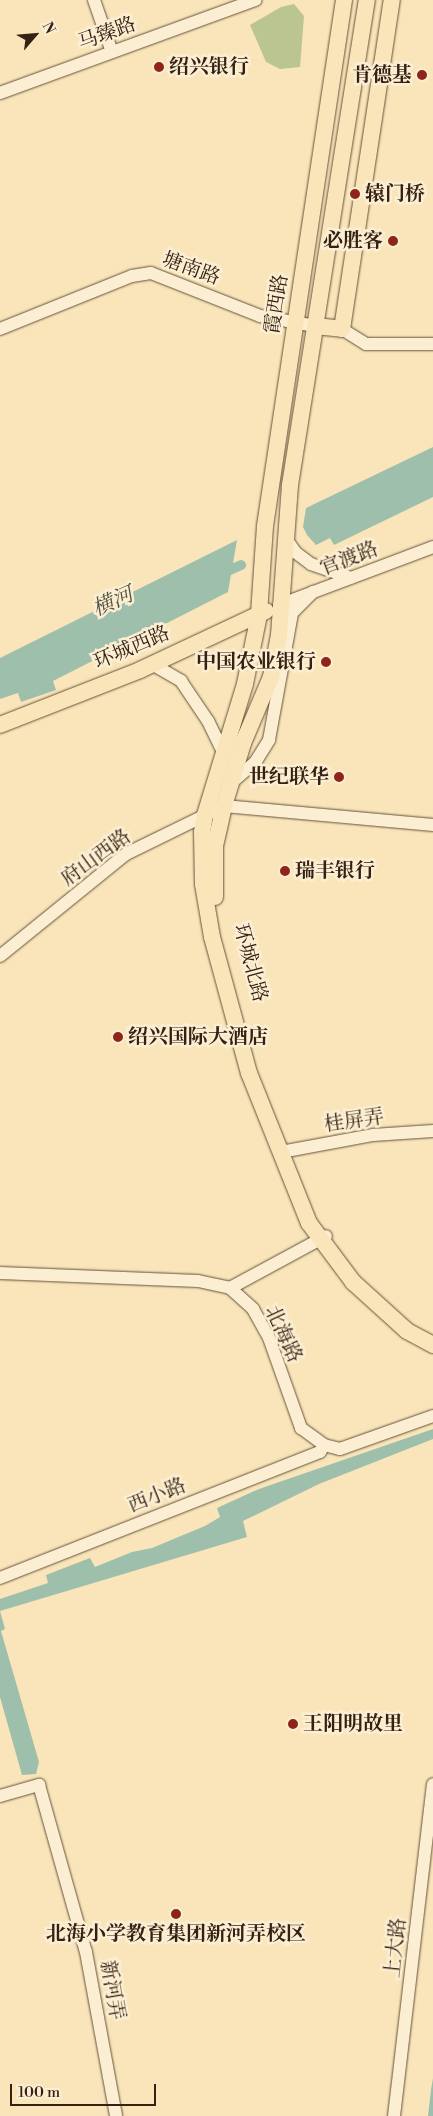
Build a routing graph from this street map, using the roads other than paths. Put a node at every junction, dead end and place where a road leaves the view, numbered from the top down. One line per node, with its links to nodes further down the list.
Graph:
1 (94, 0): 6 (street)
2 (256, 0): 6 (street, 马臻路)
3 (344, 0): 8 (main road, 霞西路)
4 (367, 0): 9 (main road, 霞西路)
5 (392, 0): 11 (main road)
6 (112, 52): 7 (street, 马臻路)
7 (0, 93)
8 (296, 322): 9 (street, 塘南路); 10 (street, 塘南路); 18 (main road, 霞西路)
9 (315, 326): 11 (main road); 13 (main road, 霞西路)
10 (0, 329)
11 (342, 329): 12 (street)
12 (433, 344)
13 (286, 537): 15 (street); 17 (main road, 霞西路)
14 (433, 547): 15 (street, 官渡路)
15 (351, 578): 16 (street, 官渡路)
16 (313, 592): 17 (street, 官渡路); 22 (street)
17 (279, 605): 18 (main road, 环城西路); 22 (main road, 环城北路)
18 (259, 615): 19 (main road, 环城西路); 21 (main road, 环城北路)
19 (152, 664): 20 (main road, 环城西路); 21 (street)
20 (0, 725)
21 (224, 754): 24 (main road, 环城北路)
22 (230, 784): 23 (main road, 环城北路)
23 (224, 806): 24 (street, 府山西路); 25 (street); 28 (main road, 环城北路)
24 (205, 815): 26 (street, 府山西路); 28 (main road, 环城北路)
25 (433, 824)
26 (0, 956)
27 (433, 1131): 28 (street, 桂屏弄)
28 (284, 1151): 29 (main road, 环城北路)
29 (324, 1238): 31 (street); 32 (main road, 环城北路); 33 (main road, 环城北路)
30 (0, 1273): 31 (street)
31 (230, 1288): 35 (street, 北海路)
32 (433, 1336)
33 (433, 1345)
34 (433, 1416): 35 (street)
35 (324, 1445): 36 (street, 西小路)
36 (0, 1578)
37 (433, 1784): 40 (street, 上大路)
38 (0, 1796): 39 (street, 新河弄)
39 (116, 2116)
40 (394, 2116)

